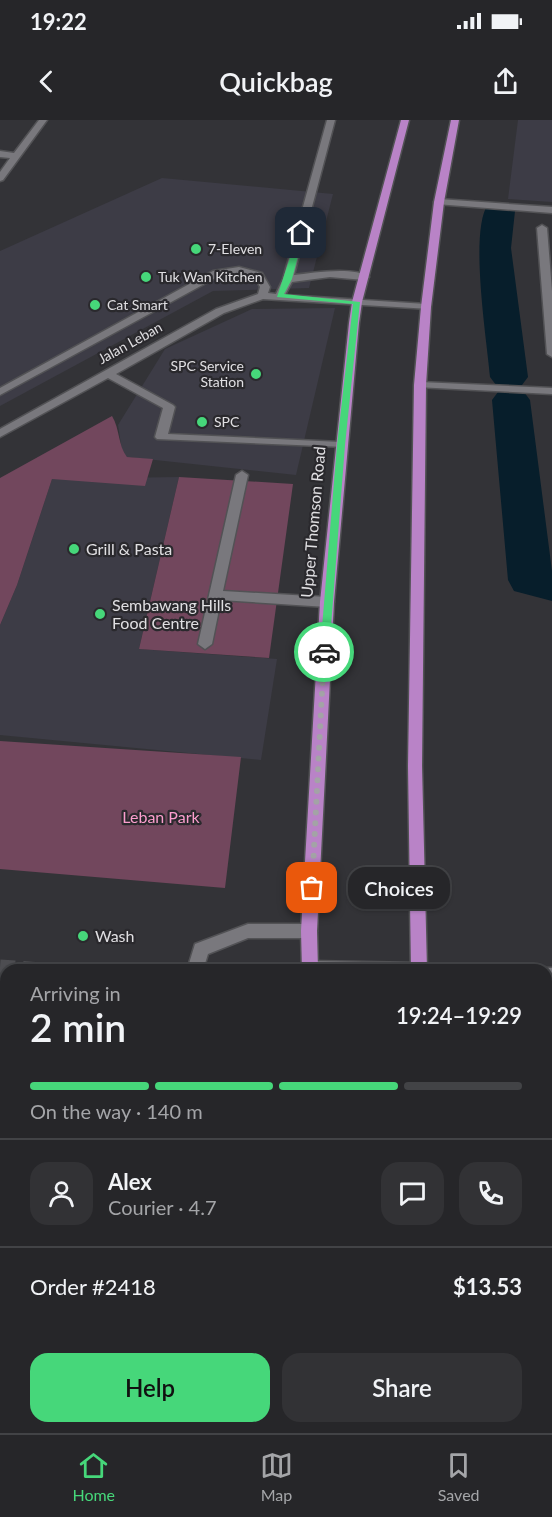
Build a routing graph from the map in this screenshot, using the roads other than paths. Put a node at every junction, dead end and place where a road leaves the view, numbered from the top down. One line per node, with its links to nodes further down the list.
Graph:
1 (43, 120): 6 (street)
2 (331, 120): 12 (street)
3 (405, 120): 11 (main road, Upper Thomson Road)
4 (455, 120): 8 (main road)
5 (0, 154): 6 (street)
6 (15, 156): 7 (street)
7 (0, 178)
8 (439, 202): 9 (street); 16 (main road)
9 (552, 210)
10 (542, 228): 17 (street)
11 (364, 277): 12 (street); 15 (main road, Upper Thomson Road)
12 (288, 279): 13 (street)
13 (280, 295): 14 (street, Jalan Leban); 15 (street, Jalan Leban)
14 (262, 296): 18 (street, Jalan Leban); 21 (street)
15 (357, 302): 16 (street, Jalan Leban); 23 (main road, Upper Thomson Road)
16 (426, 307): 19 (main road)
17 (552, 354)
18 (106, 373): 22 (street, Jalan Leban); 23 (street)
19 (420, 385): 20 (street); 31 (main road)
20 (552, 391)
21 (0, 392)
22 (2, 431)
23 (341, 445): 26 (main road, Upper Thomson Road)
24 (242, 475): 25 (street)
25 (216, 595): 26 (street); 27 (street)
26 (327, 602): 28 (main road, Upper Thomson Road)
27 (205, 644)
28 (309, 931): 29 (street); 30 (main road, Upper Thomson Road)
29 (197, 964)
30 (310, 964)
31 (418, 964)

